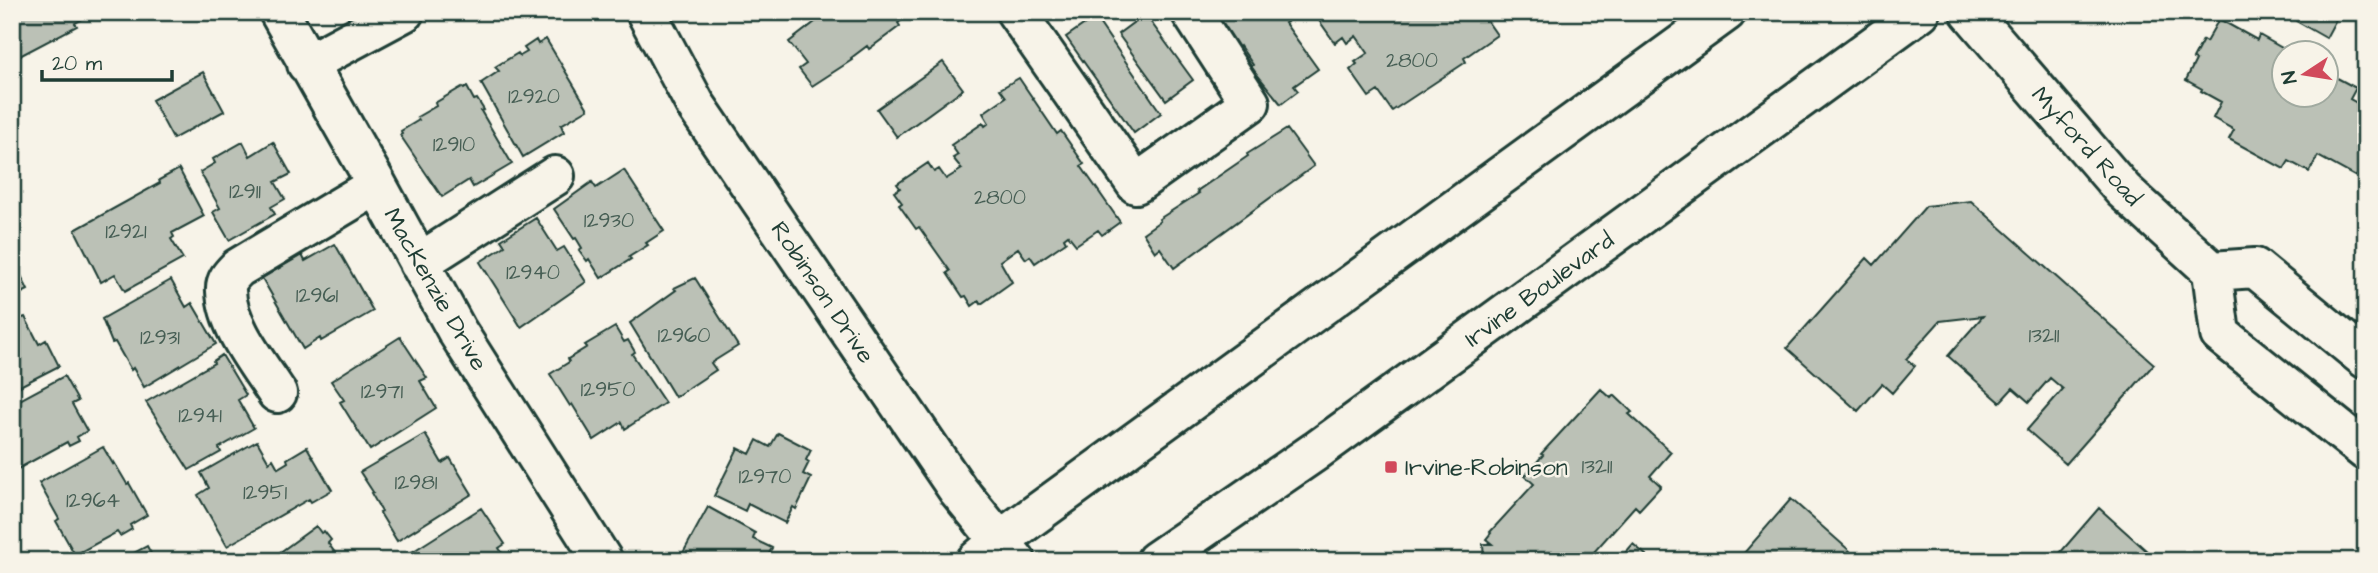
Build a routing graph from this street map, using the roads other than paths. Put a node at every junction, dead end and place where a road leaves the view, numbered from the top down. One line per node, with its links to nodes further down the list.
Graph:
1 (279, 12): 9 (street, MacKenzie Drive)
2 (404, 12): 9 (street)
3 (646, 12): 17 (street, Robinson Drive)
4 (1016, 12): 5 (street)
5 (1191, 12)
6 (1726, 12): 17 (street)
7 (1920, 12): 19 (street, Irvine Boulevard)
8 (1970, 12): 13 (street, Myford Road)
9 (307, 64): 11 (street, MacKenzie Drive)
10 (555, 176): 12 (street)
11 (377, 185): 12 (street, MacKenzie Drive); 15 (street)
12 (419, 263): 18 (street, MacKenzie Drive)
13 (2212, 271): 14 (street); 16 (street)
14 (2366, 359)
15 (277, 393)
16 (2366, 451)
17 (997, 554)
18 (603, 561)
19 (1156, 561)

